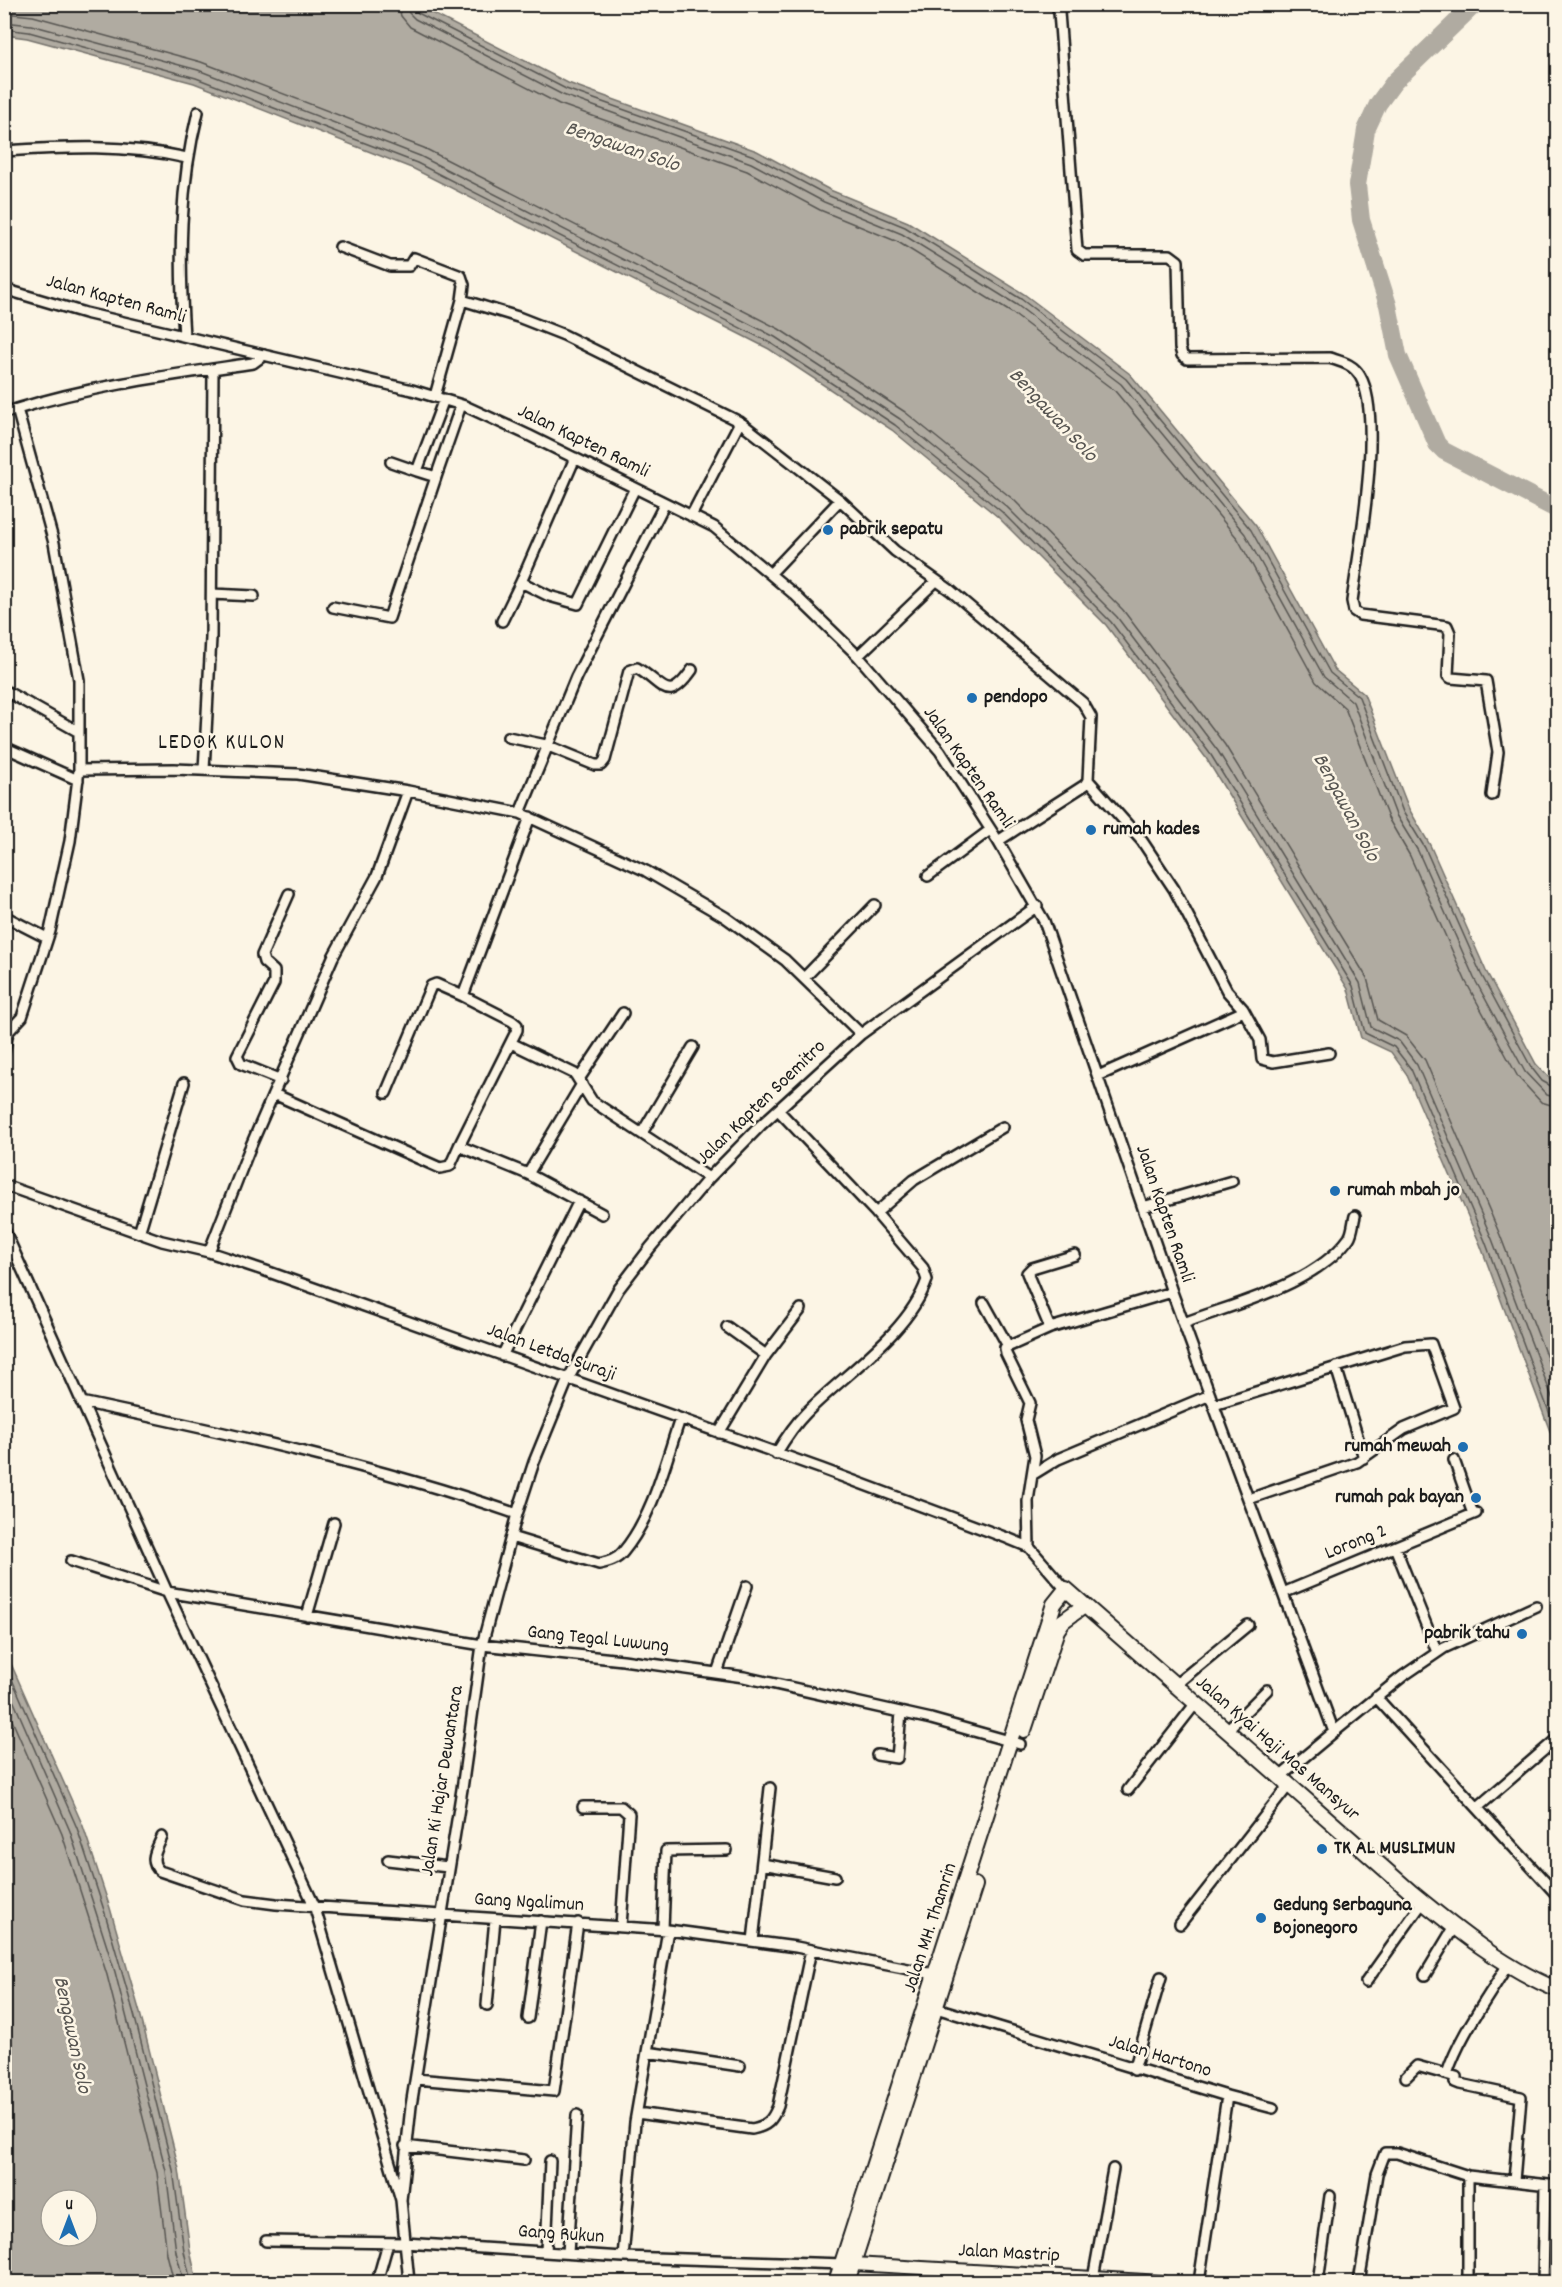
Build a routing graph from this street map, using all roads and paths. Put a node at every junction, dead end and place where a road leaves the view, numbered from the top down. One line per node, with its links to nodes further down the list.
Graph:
1 (1057, 5): 41 (street)
2 (198, 112): 4 (street)
3 (4, 151): 4 (street)
4 (187, 158): 8 (street)
5 (340, 247): 7 (street)
6 (4, 289): 8 (street, Jalan Kapten Ramli)
7 (462, 300): 11 (street); 14 (street)
8 (183, 336): 9 (street, Jalan Kapten Ramli)
9 (264, 355): 10 (street); 11 (street, Jalan Kapten Ramli)
10 (213, 369): 13 (street); 26 (street)
11 (439, 397): 12 (street, Jalan Kapten Ramli); 17 (street)
12 (461, 405): 15 (street, Jalan Kapten Ramli); 18 (street)
13 (8, 409): 33 (street)
14 (740, 422): 20 (street); 22 (street)
15 (575, 458): 19 (street, Jalan Kapten Ramli); 25 (street)
16 (391, 462): 17 (street)
17 (417, 471): 18 (street)
18 (436, 477): 28 (street)
19 (635, 488): 21 (street, Jalan Kapten Ramli); 25 (street)
20 (840, 500): 23 (street); 24 (street)
21 (665, 503): 22 (street, Jalan Kapten Ramli); 35 (street)
22 (692, 516): 23 (street, Jalan Kapten Ramli)
23 (770, 574): 30 (street, Jalan Kapten Ramli)
24 (936, 580): 30 (street); 39 (street)
25 (521, 582): 29 (street)
26 (212, 594): 27 (street); 37 (street)
27 (254, 596)
28 (333, 607)
29 (502, 621)
30 (858, 656): 44 (street, Jalan Kapten Ramli)
31 (693, 670): 35 (street)
32 (4, 690): 33 (street)
33 (79, 732): 38 (street)
34 (508, 737): 35 (street)
35 (546, 745): 42 (street)
36 (4, 747): 38 (street)
37 (204, 770): 38 (street); 40 (street)
38 (79, 775): 51 (street)
39 (1088, 780): 45 (street); 54 (street)
40 (408, 790): 42 (street); 63 (street)
41 (1492, 795)
42 (520, 813): 43 (street)
43 (530, 817): 52 (street); 53 (street)
44 (990, 830): 45 (street, Jalan Kapten Ramli); 46 (street)
45 (998, 841): 49 (street, Jalan Kapten Ramli)
46 (928, 876)
47 (289, 894): 63 (street)
48 (875, 905): 52 (street)
49 (1037, 906): 57 (street, Jalan Kapten Soemitro); 62 (street, Jalan Kapten Ramli)
50 (4, 916): 51 (street)
51 (47, 938): 56 (street)
52 (804, 978): 57 (street)
53 (463, 996): 58 (street); 66 (street)
54 (1244, 1011): 61 (street); 62 (street)
55 (623, 1013): 64 (street)
56 (6, 1029): 60 (street)
57 (861, 1034): 68 (street, Jalan Kapten Soemitro)
58 (511, 1042): 64 (street); 71 (street)
59 (693, 1047): 70 (street)
60 (4, 1053)
61 (1329, 1053)
62 (1098, 1076): 77 (street, Jalan Kapten Ramli)
63 (281, 1080): 67 (street)
64 (580, 1081): 70 (street); 72 (street)
65 (184, 1083): 82 (street)
66 (386, 1093)
67 (274, 1094): 71 (street); 83 (street)
68 (778, 1110): 73 (street, Jalan Kapten Soemitro); 78 (street)
69 (1003, 1127): 78 (street)
70 (642, 1133): 73 (street)
71 (459, 1146): 72 (street)
72 (528, 1174): 76 (street)
73 (709, 1178): 95 (street, Jalan Kapten Soemitro)
74 (1232, 1181): 77 (street)
75 (4, 1185): 82 (street, Jalan Letda Suraji)
76 (579, 1201): 79 (street); 93 (street)
77 (1143, 1207): 85 (street, Jalan Kapten Ramli)
78 (876, 1213): 101 (street)
79 (602, 1214)
80 (1355, 1216): 88 (street)
81 (4, 1229): 97 (street)
82 (139, 1233): 83 (street, Jalan Letda Suraji)
83 (209, 1252): 93 (street, Jalan Letda Suraji)
84 (1075, 1255): 90 (street)
85 (1172, 1292): 88 (street, Jalan Kapten Ramli); 90 (street)
86 (984, 1304): 91 (street)
87 (801, 1309): 92 (street)
88 (1184, 1323): 96 (street, Jalan Kapten Ramli)
89 (727, 1327): 92 (street)
90 (1050, 1328): 91 (street)
91 (1008, 1346): 104 (street)
92 (766, 1355): 100 (street)
93 (502, 1356): 95 (street, Jalan Letda Suraji)
94 (1336, 1367): 98 (street); 102 (street); 102 (street)
95 (568, 1379): 99 (street, Jalan Letda Suraji); 106 (street, Jalan Ki Hajar Dewantara)
96 (1210, 1395): 98 (street, Jalan Kapten Ramli); 104 (street)
97 (81, 1402): 106 (street); 114 (street)
98 (1214, 1405): 105 (street, Jalan Kapten Ramli)
99 (680, 1419): 100 (street, Jalan Letda Suraji); 108 (street)
100 (719, 1433): 101 (street, Jalan Letda Suraji)
101 (776, 1454): 109 (street, Jalan Letda Suraji)
102 (1364, 1458): 105 (street)
103 (1454, 1460): 110 (street, Lorong 2)
104 (1032, 1475): 109 (street)
105 (1249, 1499): 115 (street, Jalan Kapten Ramli)
106 (517, 1514): 108 (street, Jalan Ki Hajar Dewantara)
107 (334, 1523): 119 (street)
108 (512, 1537): 122 (street, Jalan Ki Hajar Dewantara)
109 (1025, 1546): 113 (street, Jalan Letda Suraji)
110 (1395, 1546): 115 (street, Lorong 2); 123 (street)
111 (71, 1561): 114 (street, Gang Tegal Luwung)
112 (747, 1586): 124 (street)
113 (1064, 1587): 116 (main road, Jalan Kyai Haji Mas Mansyur); 118 (main road, Jalan MH. Thamrin)
114 (167, 1592): 119 (street, Gang Tegal Luwung); 148 (street)
115 (1283, 1593): 131 (street, Jalan Kapten Ramli)
116 (1084, 1606): 120 (main road, Jalan MH. Thamrin); 125 (main road, Jalan Kyai Haji Mas Mansyur)
117 (1536, 1606): 123 (street)
118 (1051, 1614): 120 (main road); 133 (main road, Jalan MH. Thamrin)
119 (307, 1616): 122 (street, Gang Tegal Luwung)
120 (1067, 1617): 133 (main road, Jalan MH. Thamrin)
121 (1248, 1625): 125 (street)
122 (482, 1645): 124 (street, Gang Tegal Luwung); 144 (street, Jalan Ki Hajar Dewantara)
123 (1437, 1652): 127 (street)
124 (717, 1673): 129 (street, Gang Tegal Luwung)
125 (1175, 1685): 128 (main road, Jalan Kyai Haji Mas Mansyur)
126 (1267, 1690): 130 (street)
127 (1376, 1697): 131 (street); 139 (street)
128 (1196, 1703): 130 (main road, Jalan Kyai Haji Mas Mansyur); 137 (street)
129 (901, 1713): 133 (street, Gang Tegal Luwung); 134 (street)
130 (1227, 1730): 135 (main road, Jalan Kyai Haji Mas Mansyur)
131 (1334, 1732): 135 (street)
132 (1557, 1738): 139 (street)
133 (1015, 1742): 161 (main road, Jalan MH. Thamrin)
134 (877, 1755)
135 (1285, 1781): 147 (main road, Jalan Kyai Haji Mas Mansyur); 153 (street)
136 (770, 1788): 143 (street)
137 (1128, 1791)
138 (583, 1807): 154 (street)
139 (1478, 1807): 146 (street)
140 (162, 1837): 148 (street, Gang Ngalimun)
141 (727, 1850): 156 (street)
142 (388, 1860): 144 (street)
143 (762, 1864): 145 (street); 157 (street)
144 (448, 1867): 149 (street, Jalan Ki Hajar Dewantara)
145 (835, 1877)
146 (1557, 1896)
147 (1423, 1902): 155 (main road, Jalan Kyai Haji Mas Mansyur); 163 (street)
148 (314, 1905): 149 (street, Gang Ngalimun); 187 (street)
149 (440, 1917): 150 (street, Gang Ngalimun); 173 (street, Jalan Ki Hajar Dewantara)
150 (495, 1919): 151 (street, Gang Ngalimun); 165 (street)
151 (541, 1921): 152 (street, Gang Ngalimun); 167 (street)
152 (578, 1923): 154 (street, Gang Ngalimun); 173 (street)
153 (1180, 1924)
154 (621, 1926): 156 (street, Gang Ngalimun)
155 (1454, 1927): 159 (main road, Jalan Kyai Haji Mas Mansyur); 160 (street)
156 (665, 1930): 157 (street, Gang Ngalimun); 168 (street)
157 (753, 1941): 158 (street, Gang Ngalimun)
158 (811, 1950): 161 (street, Gang Ngalimun); 176 (street)
159 (1508, 1964): 164 (main road, Jalan Kyai Haji Mas Mansyur); 171 (street)
160 (1425, 1975)
161 (941, 1976): 166 (main road, Jalan MH. Thamrin); 194 (main road, Jalan MH. Thamrin)
162 (1161, 1977): 170 (street)
163 (1366, 1982)
164 (1555, 1984)
165 (487, 2005)
166 (936, 2008): 170 (street, Jalan Hartono); 194 (main road, Jalan MH. Thamrin)
167 (528, 2018)
168 (647, 2052): 169 (street); 176 (street)
169 (740, 2066)
170 (1134, 2070): 174 (street, Jalan Hartono)
171 (1447, 2074): 172 (street); 183 (street)
172 (1406, 2077)
173 (416, 2079): 178 (street, Jalan Ki Hajar Dewantara)
174 (1227, 2096): 175 (street); 203 (street, Jalan Hartono)
175 (1273, 2108)
176 (637, 2113): 193 (street)
177 (578, 2115): 192 (street)
178 (405, 2146): 179 (street); 187 (street, Jalan Ki Hajar Dewantara)
179 (524, 2160)
180 (550, 2161): 191 (street)
181 (1113, 2169): 197 (street)
182 (1468, 2176): 183 (street); 205 (street); 206 (street)
183 (1514, 2181): 184 (street)
184 (1545, 2185): 185 (street); 207 (street)
185 (1557, 2186)
186 (1330, 2196): 204 (street)
187 (401, 2200): 190 (street)
188 (266, 2241): 189 (street, Gang Rukun)
189 (388, 2243): 190 (street, Gang Rukun); 198 (street)
190 (405, 2243): 191 (street, Gang Rukun); 199 (street)
191 (546, 2252): 192 (street, Gang Rukun)
192 (568, 2253): 193 (street, Gang Rukun)
193 (623, 2258): 194 (street, Gang Rukun)
194 (848, 2264): 195 (main road, Jalan Mastrip); 200 (main road, Jalan MH. Thamrin); 201 (main road, Jalan MH. Thamrin)
195 (959, 2277): 196 (main road, Jalan Mastrip)
196 (1018, 2278): 197 (main road, Jalan Mastrip)
197 (1093, 2278): 202 (main road, Jalan Mastrip)
198 (377, 2283)
199 (409, 2283)
200 (836, 2283)
201 (847, 2283)
202 (1162, 2283)
203 (1199, 2283)
204 (1318, 2283)
205 (1359, 2283)
206 (1468, 2283)
207 (1543, 2283)

